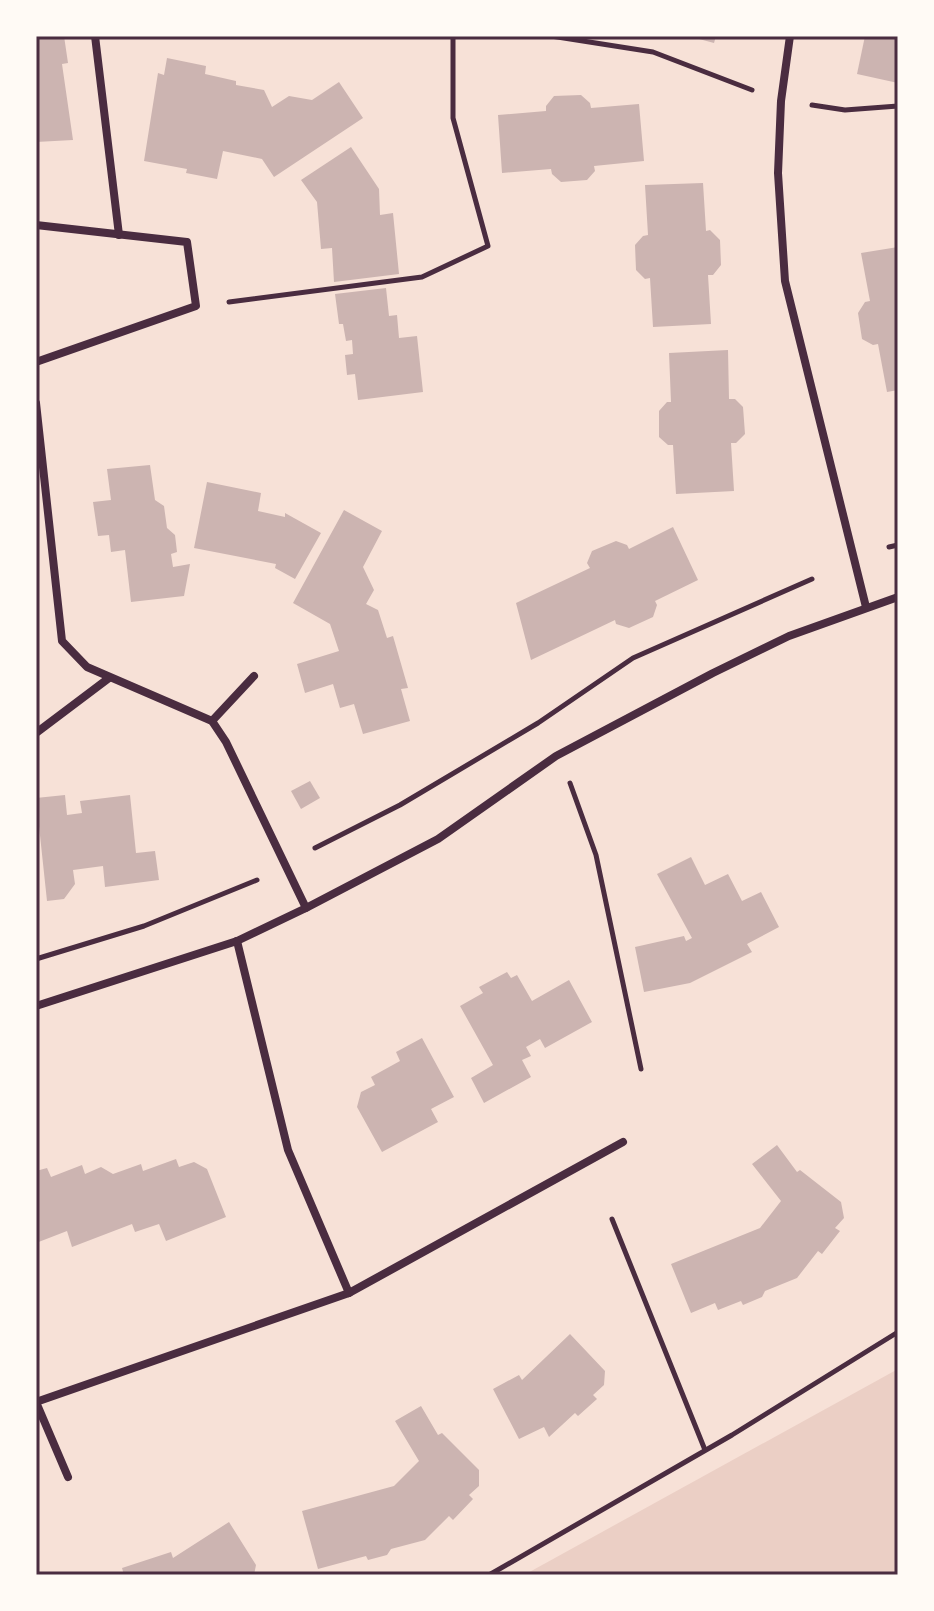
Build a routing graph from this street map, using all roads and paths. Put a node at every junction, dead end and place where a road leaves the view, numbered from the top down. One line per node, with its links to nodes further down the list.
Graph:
1 (95, 36): 8 (street)
2 (453, 36): 9 (path)
3 (551, 36): 5 (path)
4 (790, 36): 5 (street)
5 (781, 101): 6 (path); 16 (street)
6 (898, 106)
7 (36, 225): 8 (street)
8 (119, 235): 9 (street)
9 (196, 306): 10 (street)
10 (36, 362)
11 (36, 403): 18 (street)
12 (898, 545): 13 (path)
13 (889, 547)
14 (812, 579): 22 (path)
15 (898, 597): 16 (street)
16 (866, 607): 24 (street)
17 (254, 676): 19 (street)
18 (109, 678): 19 (street); 20 (street)
19 (212, 721): 24 (street)
20 (36, 733)
21 (570, 782): 28 (path)
22 (311, 850)
23 (260, 879): 26 (path)
24 (306, 908): 25 (street)
25 (237, 941): 27 (street); 31 (street)
26 (36, 959)
27 (36, 1006)
28 (641, 1069)
29 (623, 1142): 31 (street)
30 (612, 1219): 33 (path)
31 (349, 1293): 34 (street)
32 (898, 1332): 33 (path)
33 (705, 1450): 35 (path)
34 (68, 1477)
35 (489, 1575)

